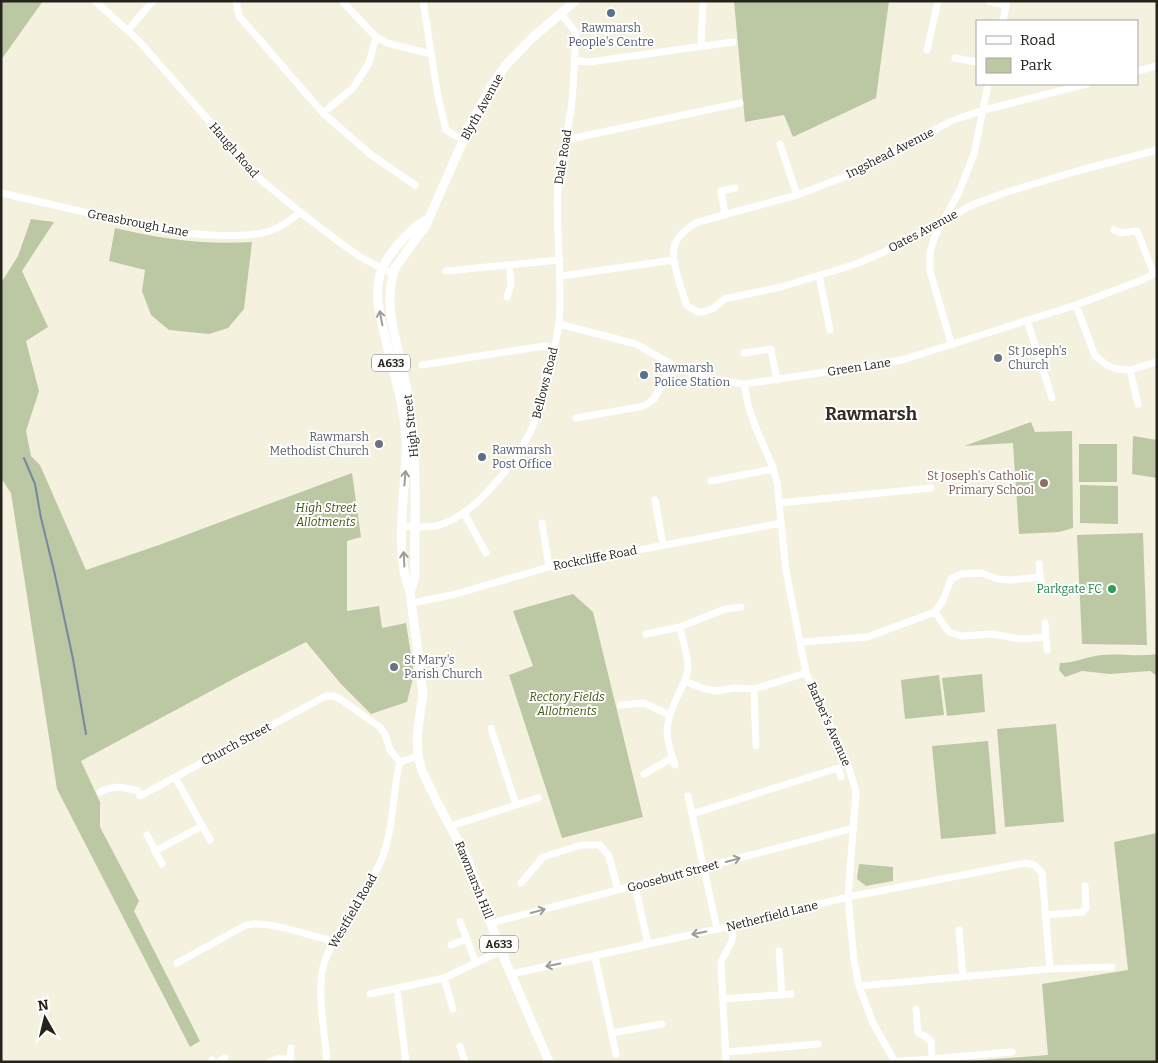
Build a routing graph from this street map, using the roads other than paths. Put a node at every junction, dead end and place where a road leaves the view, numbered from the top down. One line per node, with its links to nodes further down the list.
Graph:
1 (96, 1): 13 (street, Haugh Road)
2 (153, 1): 13 (street)
3 (236, 1): 28 (street)
4 (342, 1): 14 (street)
5 (423, 1): 18 (street)
6 (575, 1): 11 (main road, A633)
7 (703, 1): 16 (street)
8 (938, 1): 17 (street)
9 (988, 1): 10 (street)
10 (1006, 3): 12 (street)
11 (561, 14): 20 (street, Dale Road); 29 (main road, Blyth Avenue / A633)
12 (1003, 20)
13 (128, 30): 37 (street, Haugh Road)
14 (376, 37): 18 (street); 28 (street)
15 (733, 42): 16 (street)
16 (701, 45): 20 (street)
17 (927, 50)
18 (431, 54): 29 (street)
19 (956, 58): 21 (street)
20 (574, 60): 30 (street, Dale Road)
21 (976, 62)
22 (1157, 66): 23 (street)
23 (1138, 71)
24 (988, 85): 27 (street)
25 (1083, 85): 27 (street, Ingshead Avenue)
26 (740, 103): 30 (street)
27 (984, 110): 36 (street, Ingshead Avenue); 40 (street)
28 (324, 113): 33 (street)
29 (463, 140): 39 (main road, Blyth Avenue / A633)
30 (565, 140): 42 (street, Dale Road)
31 (780, 144): 36 (street)
32 (1157, 150): 40 (street, Oates Avenue)
33 (414, 185)
34 (735, 188): 38 (street)
35 (1, 193): 37 (street, Greasbrough Lane)
36 (797, 195): 38 (street, Ingshead Avenue)
37 (300, 212): 45 (street, Haugh Road)
38 (725, 214): 43 (street, Ingshead Avenue)
39 (428, 219): 45 (main road, High Street / A633); 48 (main road, High Street / A633)
40 (941, 223): 50 (street, Oates Avenue); 56 (street)
41 (1114, 230): 47 (street)
42 (560, 260): 44 (street); 49 (street, Dale Road)
43 (674, 260): 49 (street); 50 (street, Oates Avenue)
44 (509, 264): 46 (street); 51 (street)
45 (382, 268): 48 (street, Haugh Road); 76 (main road, High Street / A633, one-way to 45)
46 (446, 271)
47 (1155, 273): 52 (street, Green Lane)
48 (393, 274): 77 (main road, High Street / A633)
49 (560, 276): 54 (street, Dale Road)
50 (819, 276): 55 (street)
51 (507, 297)
52 (1076, 305): 53 (street, Green Lane); 62 (street)
53 (1026, 320): 56 (street, Green Lane); 65 (street)
54 (558, 324): 57 (street, Bellows Road); 61 (street, Green Lane)
55 (830, 330)
56 (952, 343): 63 (street, Green Lane)
57 (554, 348): 60 (street); 73 (street, Bellows Road)
58 (744, 353): 63 (street)
59 (1157, 362): 62 (street)
60 (422, 365)
61 (672, 365): 64 (street, Green Lane); 67 (street)
62 (1130, 370): 66 (street)
63 (777, 380): 64 (street, Green Lane)
64 (744, 384): 68 (street, Barber's Avenue)
65 (1052, 398)
66 (1138, 404)
67 (576, 418)
68 (773, 469): 69 (street); 72 (street, Barber's Avenue)
69 (710, 481)
70 (931, 488): 72 (street)
71 (655, 500): 78 (street)
72 (779, 503): 75 (street, Barber's Avenue)
73 (464, 513): 77 (street, Bellows Road); 79 (street)
74 (542, 523): 81 (street)
75 (781, 523): 78 (street, Rockcliffe Road); 92 (street, Barber's Avenue)
76 (402, 526): 77 (street, Bellows Road); 84 (main road, High Street / A633, one-way to 76)
77 (414, 526): 84 (main road, High Street / A633)
78 (663, 545): 81 (street, Rockcliffe Road)
79 (486, 553)
80 (1039, 564): 82 (street)
81 (549, 567): 85 (street, Rockcliffe Road)
82 (1040, 577): 83 (street); 87 (street)
83 (1042, 590)
84 (410, 592): 85 (main road, High Street / A633)
85 (412, 603): 101 (main road, High Street / A633)
86 (741, 607): 89 (street)
87 (935, 612): 91 (street); 92 (street)
88 (1044, 623): 91 (street)
89 (680, 627): 90 (street); 95 (street)
90 (646, 634)
91 (1046, 637): 93 (street)
92 (802, 642): 94 (street, Barber's Avenue)
93 (1047, 650)
94 (806, 672): 96 (street); 113 (street, Barber's Avenue)
95 (685, 681): 96 (street); 98 (street)
96 (754, 689): 100 (street)
97 (622, 705): 98 (street)
98 (669, 715): 103 (street)
99 (491, 728): 109 (street)
100 (756, 746)
101 (418, 756): 102 (street); 112 (main road, Rawmarsh Hill / A633)
102 (400, 762): 104 (street, Church Street); 131 (street, Westfield Road)
103 (644, 774)
104 (175, 776): 106 (street, Church Street); 111 (street)
105 (841, 777): 110 (street)
106 (100, 792)
107 (688, 796): 110 (street)
108 (538, 798): 109 (street)
109 (516, 804): 112 (street)
110 (692, 814): 118 (street)
111 (202, 826): 115 (street); 116 (street)
112 (451, 826): 126 (main road, Rawmarsh Hill / A633)
113 (854, 828): 118 (street, Goosebutt Street, one-way to 113); 123 (street, Barber's Avenue)
114 (147, 835): 116 (street)
115 (210, 840)
116 (156, 851): 117 (street)
117 (162, 864)
118 (703, 868): 120 (street, Goosebutt Street); 128 (street)
119 (521, 883): 122 (street)
120 (634, 886): 122 (street, Goosebutt Street); 132 (street)
121 (1085, 886): 124 (street)
122 (618, 890): 126 (street, Goosebutt Street, one-way to 122)
123 (848, 897): 124 (street, Netherfield Lane); 127 (street, Netherfield Lane); 144 (street, Barber's Avenue)
124 (1045, 915): 140 (street)
125 (460, 922): 130 (street)
126 (491, 923): 135 (main road, Rawmarsh Hill / A633)
127 (733, 925): 128 (street, Netherfield Lane); 149 (street)
128 (717, 929): 132 (street, Netherfield Lane, one-way to 132)
129 (958, 930): 142 (street)
130 (467, 939): 133 (street); 138 (street)
131 (334, 942): 137 (street); 165 (street, Westfield Road)
132 (648, 944): 136 (street, Netherfield Lane)
133 (451, 946)
134 (779, 951): 148 (street)
135 (501, 952): 138 (street); 141 (main road, Rawmarsh Hill / A633)
136 (595, 956): 141 (street, Netherfield Lane, one-way to 141); 155 (street)
137 (177, 963)
138 (476, 963): 143 (street)
139 (1112, 967): 140 (street)
140 (1050, 970): 142 (street)
141 (511, 974): 168 (main road, Rawmarsh Hill / A633)
142 (963, 977): 144 (street)
143 (444, 978): 145 (street); 150 (street)
144 (859, 986): 170 (street, Barber's Avenue)
145 (396, 989): 146 (street); 166 (street)
146 (370, 994)
147 (791, 994): 148 (street)
148 (782, 995): 149 (street)
149 (723, 999): 159 (street)
150 (450, 1001): 151 (street); 152 (street)
151 (460, 1001)
152 (453, 1009)
153 (916, 1009): 162 (street)
154 (662, 1024): 155 (street)
155 (612, 1033): 161 (street)
156 (818, 1044): 159 (street)
157 (460, 1046): 167 (street)
158 (291, 1048): 163 (street)
159 (726, 1052): 169 (street)
160 (1012, 1052): 162 (street)
161 (616, 1054)
162 (932, 1058): 170 (street)
163 (290, 1060): 164 (street)
164 (269, 1062)
165 (327, 1062)
166 (406, 1062)
167 (465, 1062)
168 (549, 1062)
169 (726, 1062)
170 (895, 1062)

